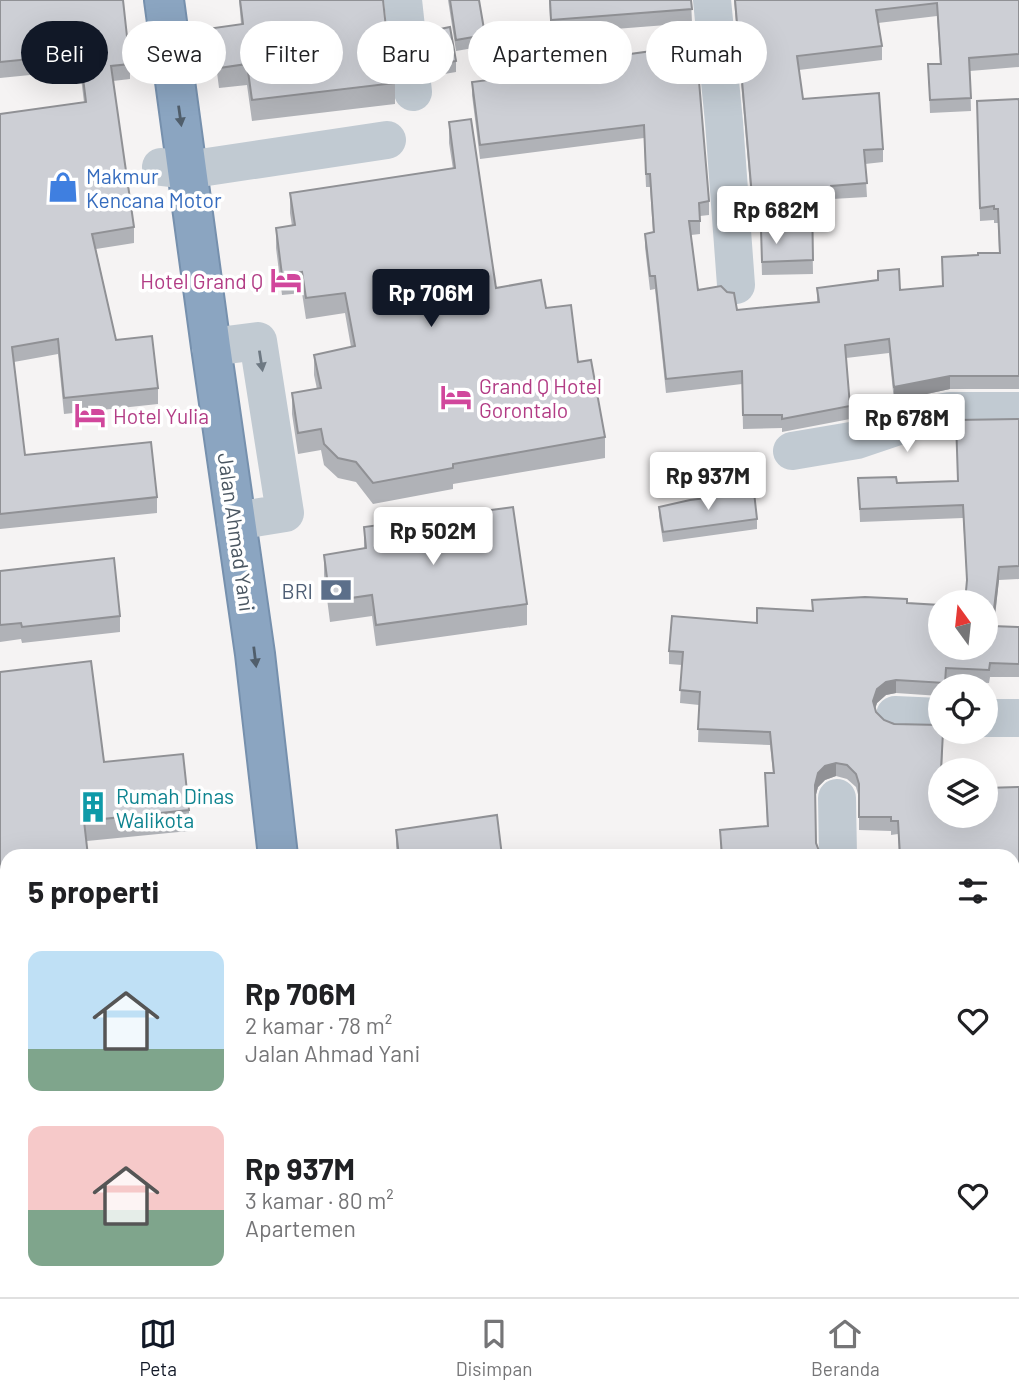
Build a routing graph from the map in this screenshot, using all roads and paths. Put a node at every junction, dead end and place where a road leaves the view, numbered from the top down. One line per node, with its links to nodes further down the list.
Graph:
1 (138, 0): 7 (highway, Jalan Ahmad Yani)
2 (164, 0): 7 (highway, Jalan Ahmad Yani, one-way to 7)
3 (403, 0): 5 (street)
4 (712, 0): 8 (street)
5 (414, 92)
6 (387, 140): 7 (street)
7 (174, 169): 9 (highway, Jalan Ahmad Yani); 17 (highway, Jalan Ahmad Yani)
8 (736, 285)
9 (211, 347): 12 (highway, Jalan Ahmad Yani); 12 (street, one-way to 12)
10 (1019, 411): 11 (street)
11 (792, 451)
12 (236, 521): 17 (highway, Jalan Ahmad Yani, one-way to 17)
13 (895, 715): 14 (street)
14 (928, 716)
15 (998, 718): 16 (street)
16 (1019, 718)
17 (251, 730): 19 (highway, Jalan Ahmad Yani); 20 (highway, Jalan Ahmad Yani)
18 (837, 798): 21 (street)
19 (251, 849)
20 (276, 849)
21 (838, 849)

